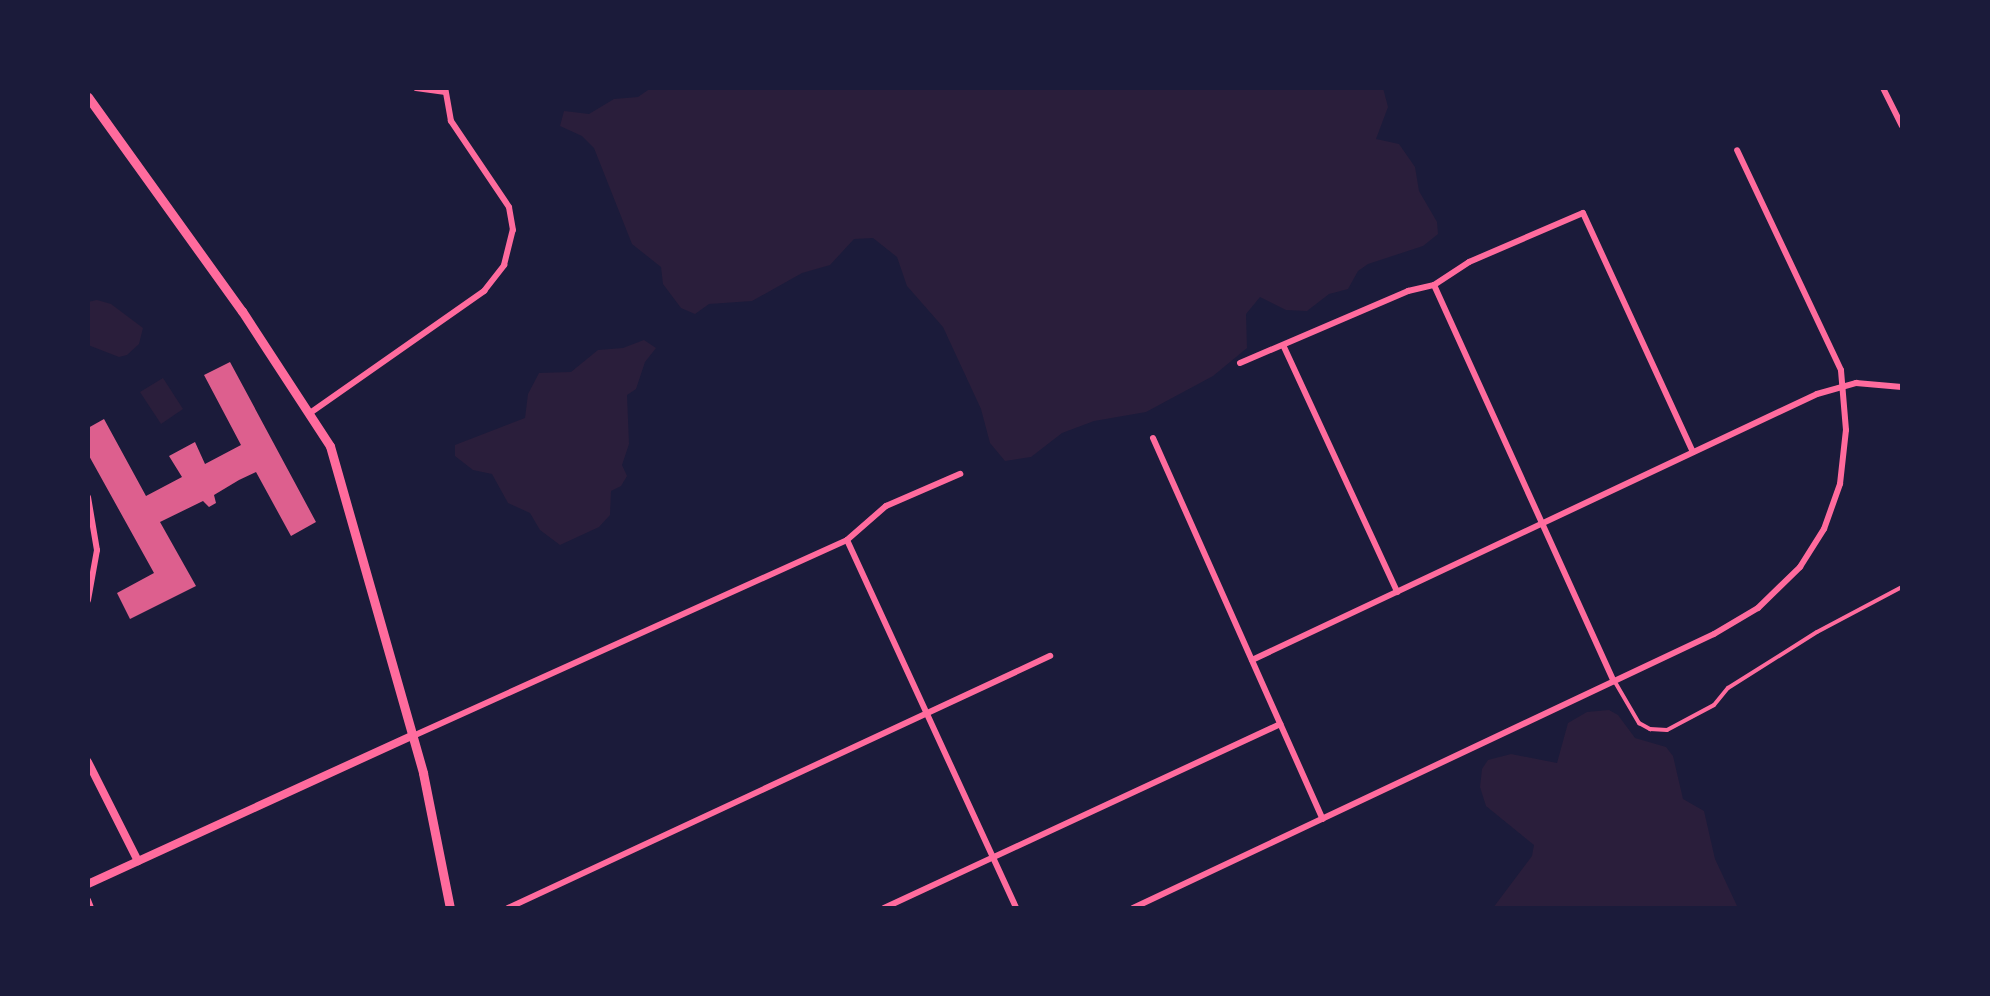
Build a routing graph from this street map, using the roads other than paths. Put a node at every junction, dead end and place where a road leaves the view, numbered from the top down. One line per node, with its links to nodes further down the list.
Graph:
1 (416, 88): 3 (street)
2 (1883, 88): 5 (street)
3 (444, 90): 12 (street)
4 (88, 97): 12 (main road)
5 (1902, 126)
6 (1738, 150): 10 (street)
7 (1434, 285): 8 (street); 14 (street); 17 (street)
8 (1284, 347): 9 (street); 20 (street)
9 (1240, 363)
10 (1842, 384): 11 (street); 14 (street); 24 (street)
11 (1902, 387)
12 (310, 414): 27 (main road)
13 (1154, 438): 23 (street)
14 (1693, 452): 17 (street)
15 (960, 474): 18 (street)
16 (88, 497): 21 (street)
17 (1542, 524): 20 (street); 24 (street)
18 (847, 540): 25 (street); 27 (street)
19 (1902, 587): 24 (lane)
20 (1397, 592): 23 (street)
21 (88, 600)
22 (1050, 656): 25 (street)
23 (1252, 660): 26 (street)
24 (1614, 682): 29 (street)
25 (925, 712): 30 (street); 36 (street)
26 (1280, 724): 29 (street); 30 (street)
27 (412, 736): 31 (street); 35 (main road)
28 (88, 762): 31 (street)
29 (1323, 819): 39 (street)
30 (992, 858): 37 (street); 38 (street)
31 (138, 861): 32 (street)
32 (88, 884)
33 (88, 900): 34 (street)
34 (91, 908)
35 (450, 908)
36 (508, 908)
37 (884, 908)
38 (1016, 908)
39 (1133, 908)

